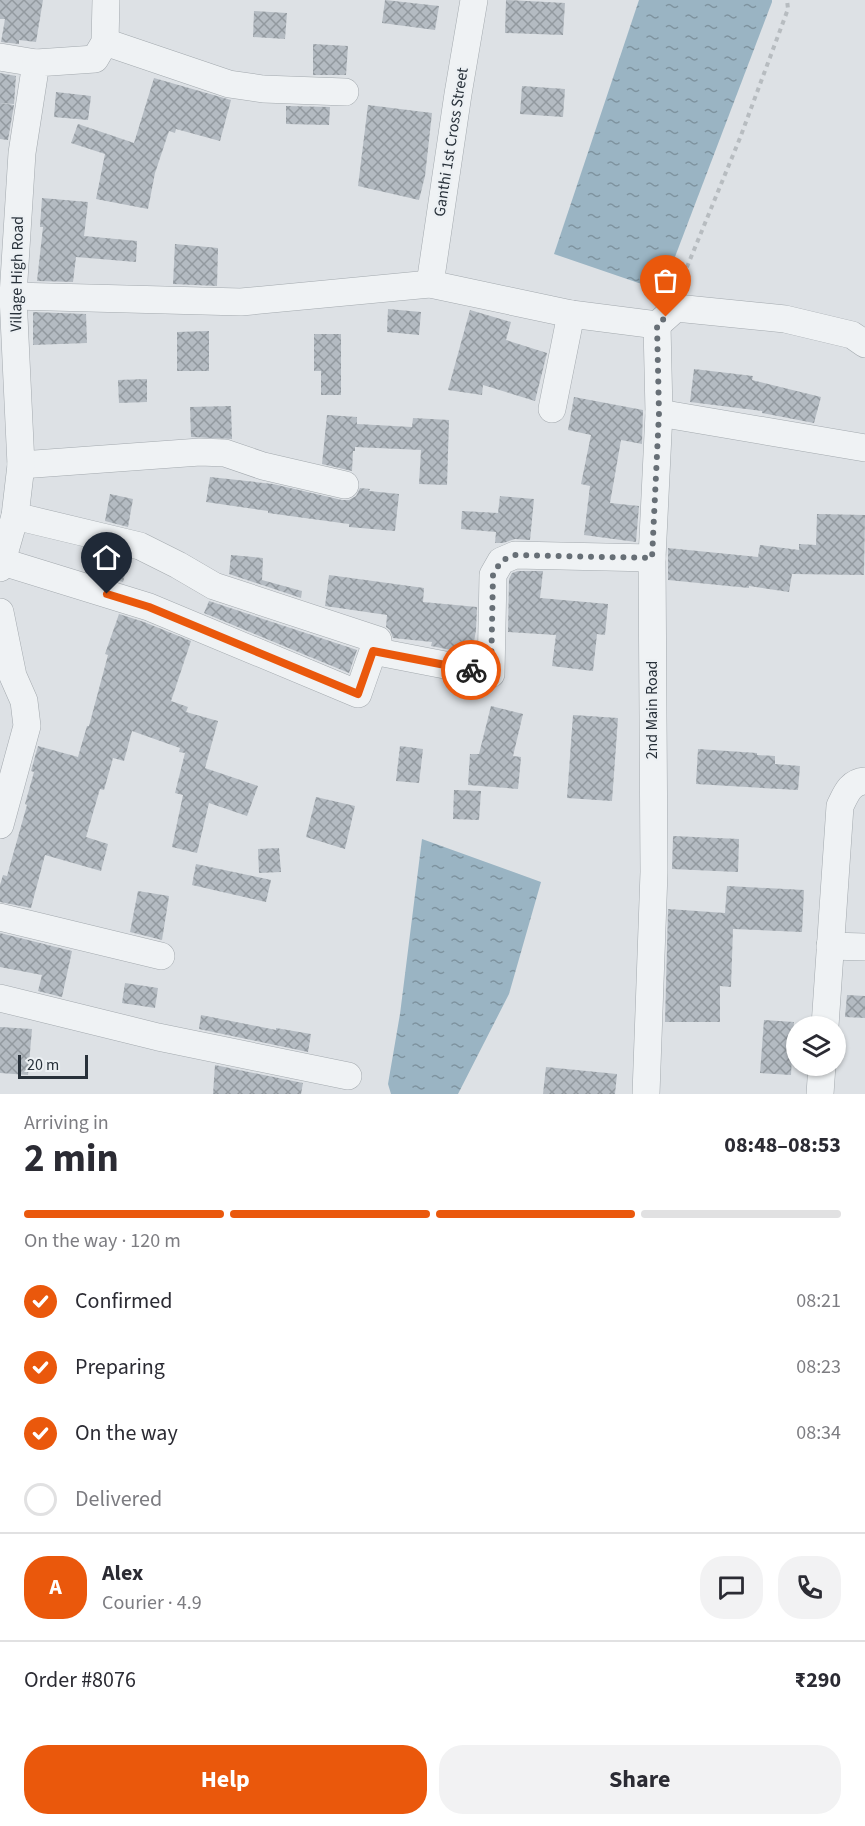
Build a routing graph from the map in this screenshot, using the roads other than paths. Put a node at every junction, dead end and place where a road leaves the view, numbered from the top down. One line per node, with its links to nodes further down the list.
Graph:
1 (106, 0): 3 (street)
2 (474, 0): 8 (street, Ganthi 1st Cross Street)
3 (105, 42): 5 (street); 6 (street)
4 (0, 57): 5 (street)
5 (36, 63): 7 (street, Village High Road)
6 (345, 92)
7 (11, 152): 9 (street, Village High Road)
8 (430, 284): 9 (street); 10 (street)
9 (13, 296): 16 (street, Village High Road)
10 (571, 314): 11 (street); 13 (street)
11 (666, 317): 12 (street); 14 (street, 2nd Main Road)
12 (865, 344)
13 (552, 410)
14 (659, 413): 15 (street); 19 (street, 2nd Main Road)
15 (865, 448)
16 (21, 465): 17 (street); 18 (street, Village High Road)
17 (345, 485)
18 (15, 516): 20 (street, Village High Road); 22 (street)
19 (652, 558): 20 (street); 33 (street, 2nd Main Road)
20 (1, 565)
21 (0, 612): 24 (street)
22 (378, 639)
23 (865, 781): 26 (street)
24 (0, 825)
25 (0, 917): 28 (street)
26 (830, 946): 27 (street); 30 (street)
27 (865, 947)
28 (161, 956)
29 (0, 998): 31 (street)
30 (826, 1016)
31 (348, 1076)
32 (821, 1076): 34 (street)
33 (646, 1094)
34 (820, 1094)

